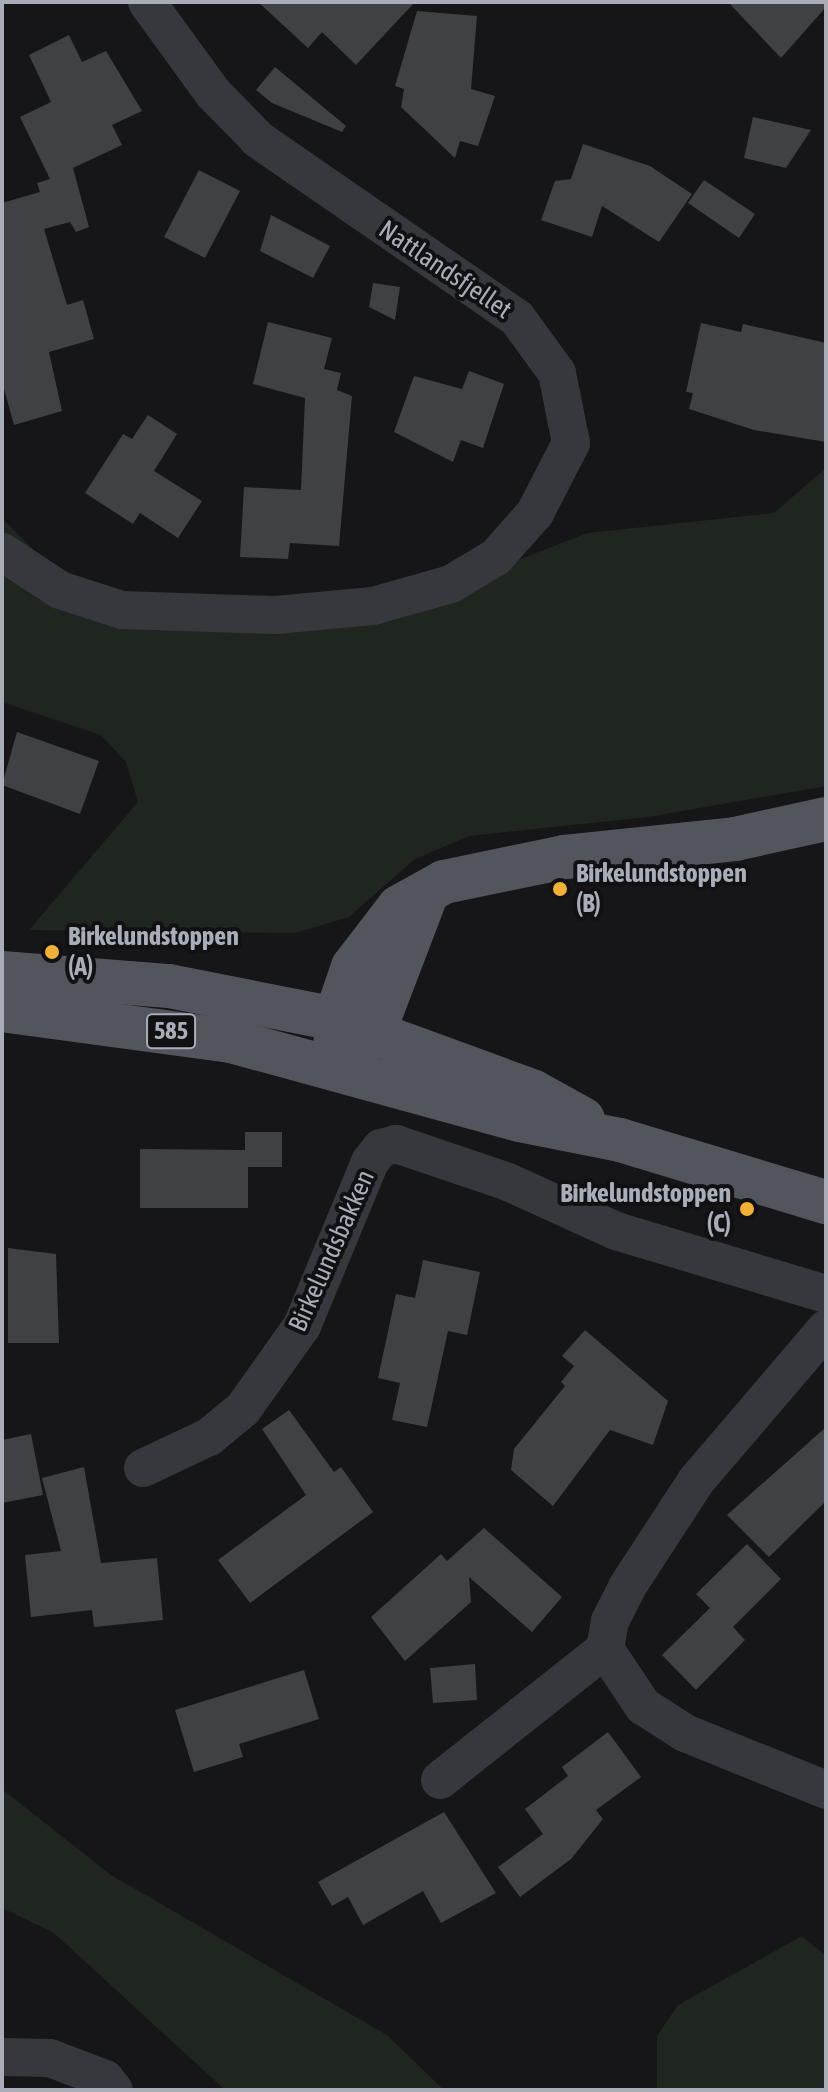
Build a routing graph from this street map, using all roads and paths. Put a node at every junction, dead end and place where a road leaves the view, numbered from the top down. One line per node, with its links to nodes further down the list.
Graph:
1 (147, 2): 2 (street, Nattlandsfjellet)
2 (2, 552)
3 (826, 819): 6 (main road)
4 (2, 973): 6 (main road, 585)
5 (2, 1010): 7 (main road, 585)
6 (354, 1026): 7 (main road); 8 (main road, 585)
7 (338, 1067): 8 (main road, 585)
8 (620, 1140): 9 (main road, 585)
9 (826, 1202)
10 (826, 1294): 12 (street, Birkelundsbakken)
11 (826, 1329): 13 (street)
12 (143, 1468)
13 (605, 1649): 14 (street); 15 (street)
14 (440, 1780)
15 (826, 1790)
16 (2, 2057): 17 (street)
17 (114, 2090)

